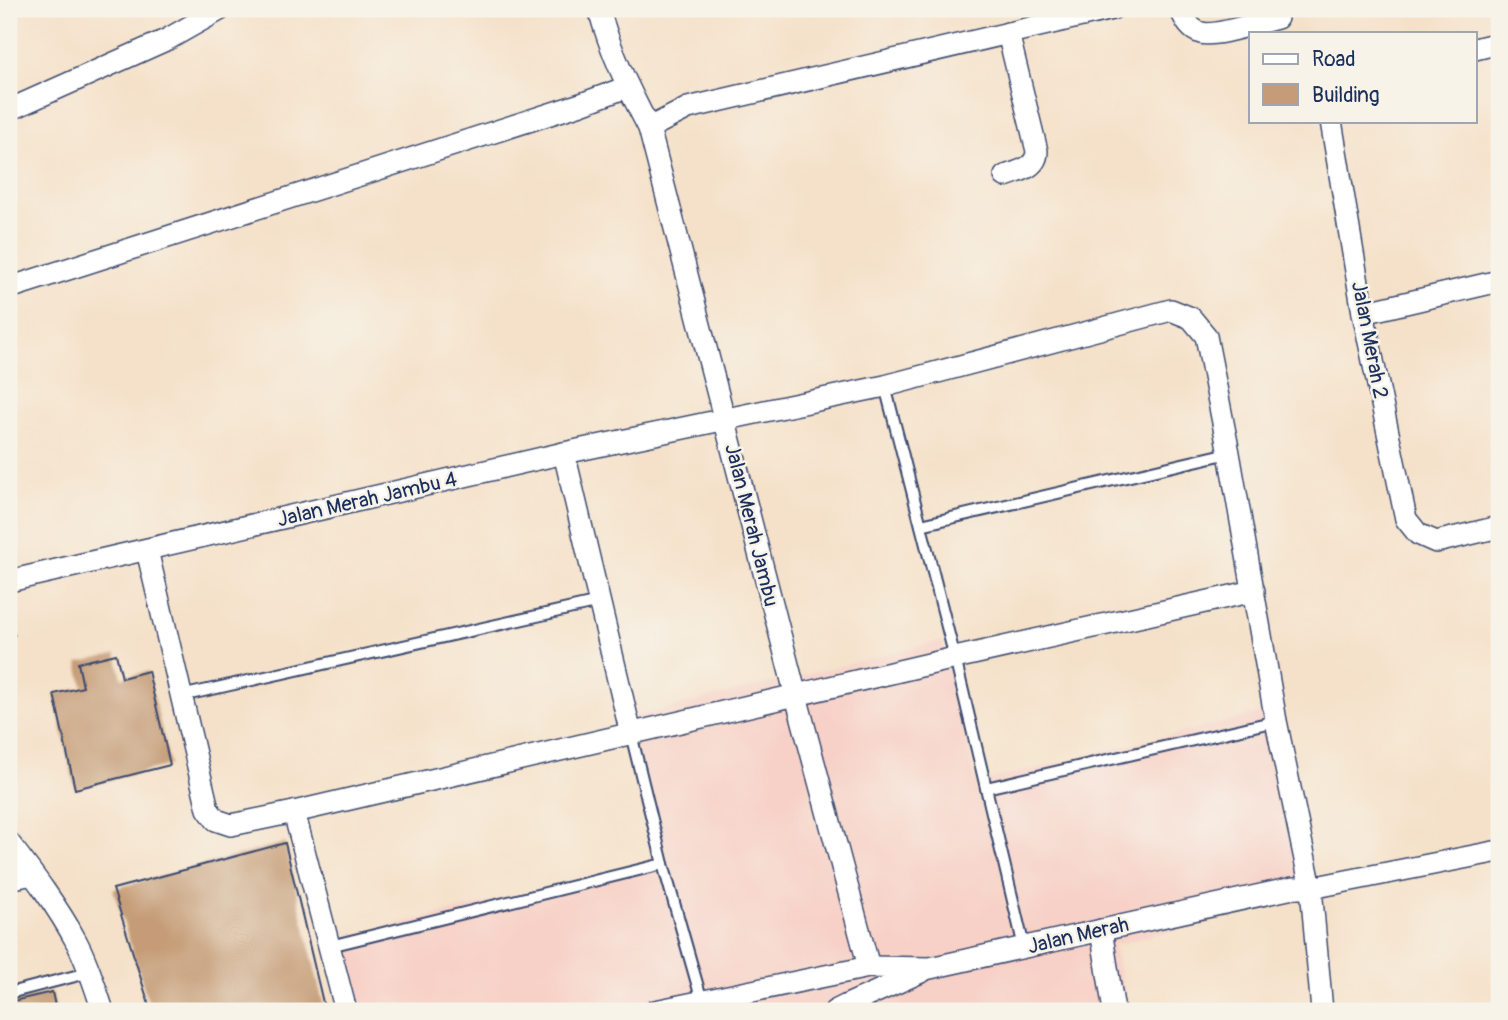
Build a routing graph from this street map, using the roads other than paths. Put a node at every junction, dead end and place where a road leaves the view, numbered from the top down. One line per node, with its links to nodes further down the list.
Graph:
1 (221, 9): 10 (street)
2 (599, 9): 9 (street, Jalan Merah Jambu)
3 (1112, 9): 6 (street)
4 (1180, 9): 5 (street)
5 (1277, 18)
6 (1008, 33): 12 (street); 13 (street)
7 (1499, 43): 8 (street)
8 (1476, 49)
9 (627, 87): 12 (street, Jalan Merah Jambu); 15 (street)
10 (9, 110)
11 (1331, 122): 16 (street, Jalan Merah 2)
12 (649, 128): 18 (street, Jalan Merah Jambu)
13 (1005, 176)
14 (1499, 281): 16 (street)
15 (9, 288)
16 (1363, 313): 22 (street, Jalan Merah 2)
17 (886, 386): 18 (street, Jalan Merah Jambu 4); 20 (street, Jalan Merah Jambu 4); 21 (lane)
18 (725, 419): 19 (street, Jalan Merah Jambu 4); 29 (street, Jalan Merah Jambu)
19 (564, 453): 23 (street, Jalan Merah Jambu 4); 26 (street)
20 (1228, 453): 21 (lane); 25 (street, Jalan Merah Jambu 4)
21 (921, 525): 27 (lane)
22 (1499, 527)
23 (146, 550): 24 (street, Jalan Merah Jambu 4); 28 (street)
24 (9, 580)
25 (1254, 591): 27 (street); 30 (street, Jalan Merah Jambu 4)
26 (599, 602): 28 (lane); 31 (street)
27 (955, 658): 29 (street); 32 (lane)
28 (181, 696): 33 (street)
29 (796, 696): 31 (street); 43 (street, Jalan Merah Jambu)
30 (1276, 721): 32 (lane); 39 (street, Jalan Merah Jambu 4)
31 (631, 734): 33 (street); 36 (lane)
32 (986, 788): 42 (lane)
33 (294, 813): 41 (street)
34 (9, 843): 37 (street)
35 (1499, 851): 39 (street, Jalan Merah)
36 (663, 864): 41 (lane); 47 (lane)
37 (32, 874): 38 (street); 45 (street)
38 (9, 879)
39 (1311, 888): 40 (street, Jalan Merah); 53 (street, Jalan Merah Jambu 4)
40 (1101, 930): 42 (street, Jalan Merah); 52 (street)
41 (330, 946): 49 (street)
42 (1024, 947): 44 (street, Jalan Merah)
43 (869, 967): 44 (street, Jalan Merah); 47 (street, Jalan Merah)
44 (930, 968): 51 (street)
45 (91, 972): 46 (lane); 48 (street)
46 (9, 993)
47 (702, 1001): 50 (street, Jalan Merah)
48 (103, 1011)
49 (346, 1011)
50 (655, 1011)
51 (835, 1011)
52 (1114, 1011)
53 (1322, 1011)

